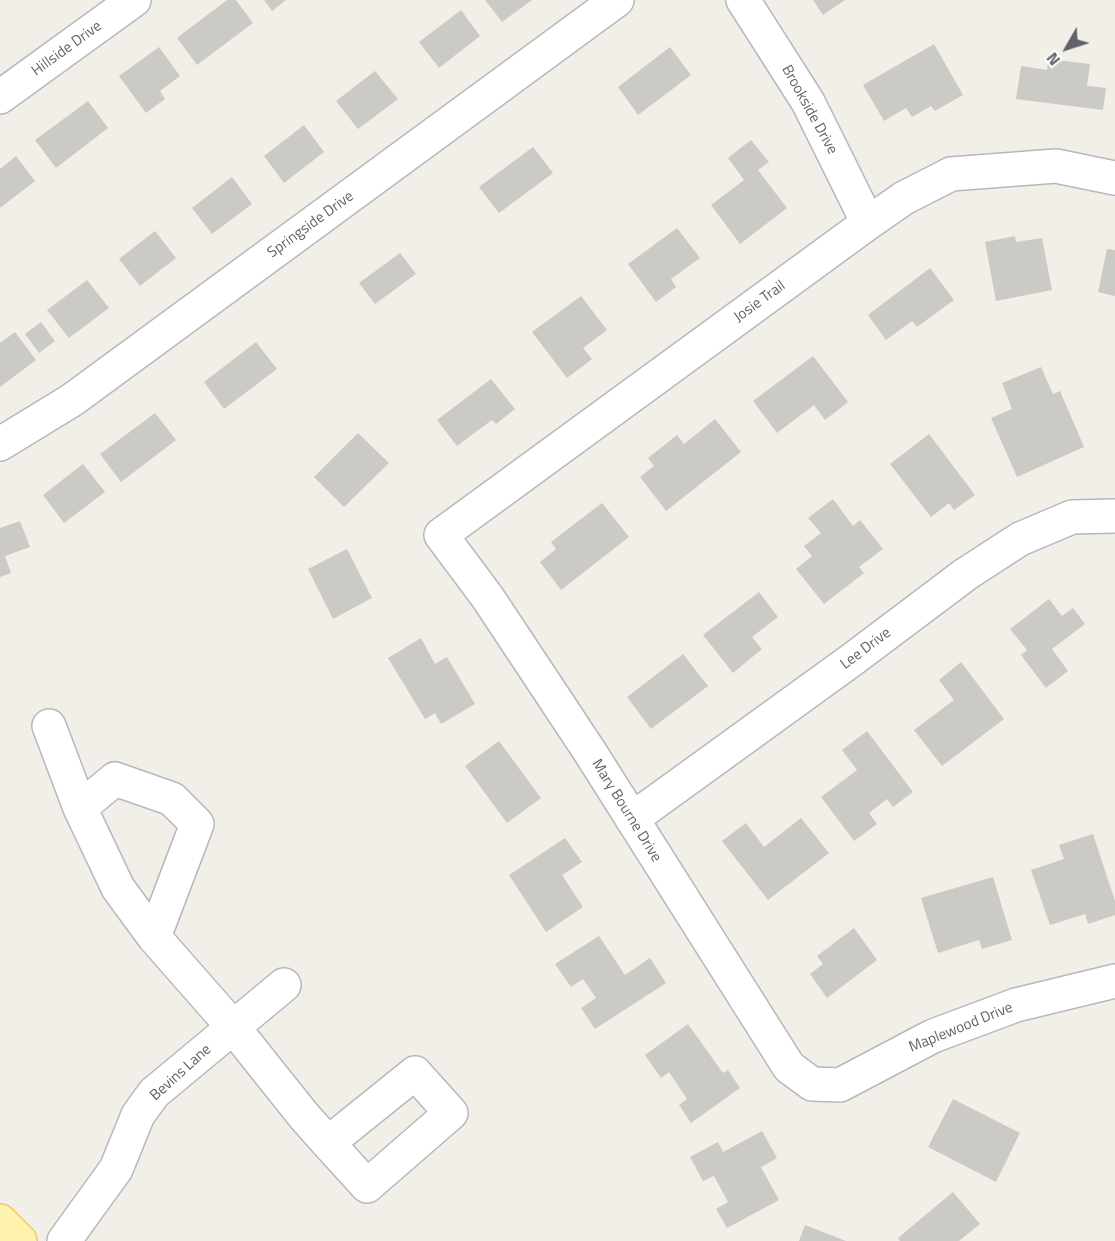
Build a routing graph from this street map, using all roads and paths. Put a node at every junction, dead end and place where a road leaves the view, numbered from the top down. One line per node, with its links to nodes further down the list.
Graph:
1 (134, 0): 4 (street, Hillside Drive)
2 (617, 0): 7 (street, Springside Drive)
3 (743, 0): 6 (street, Brookside Drive)
4 (0, 97)
5 (1115, 178): 6 (street, Josie Trail)
6 (868, 223): 9 (street, Josie Trail)
7 (0, 444)
8 (1115, 516): 12 (street, Lee Drive)
9 (441, 535): 12 (street, Mary Bourne Drive)
10 (49, 726): 11 (street)
11 (80, 808): 13 (street); 13 (street)
12 (632, 819): 17 (street, Mary Bourne Drive)
13 (154, 937): 16 (street)
14 (1115, 981): 17 (street, Maplewood Drive)
15 (284, 985): 16 (street, Bevins Lane)
16 (233, 1028): 18 (street); 21 (street, Bevins Lane)
17 (812, 1084)
18 (328, 1143)
19 (0, 1221): 20 (main road)
20 (20, 1241)
21 (64, 1241)

